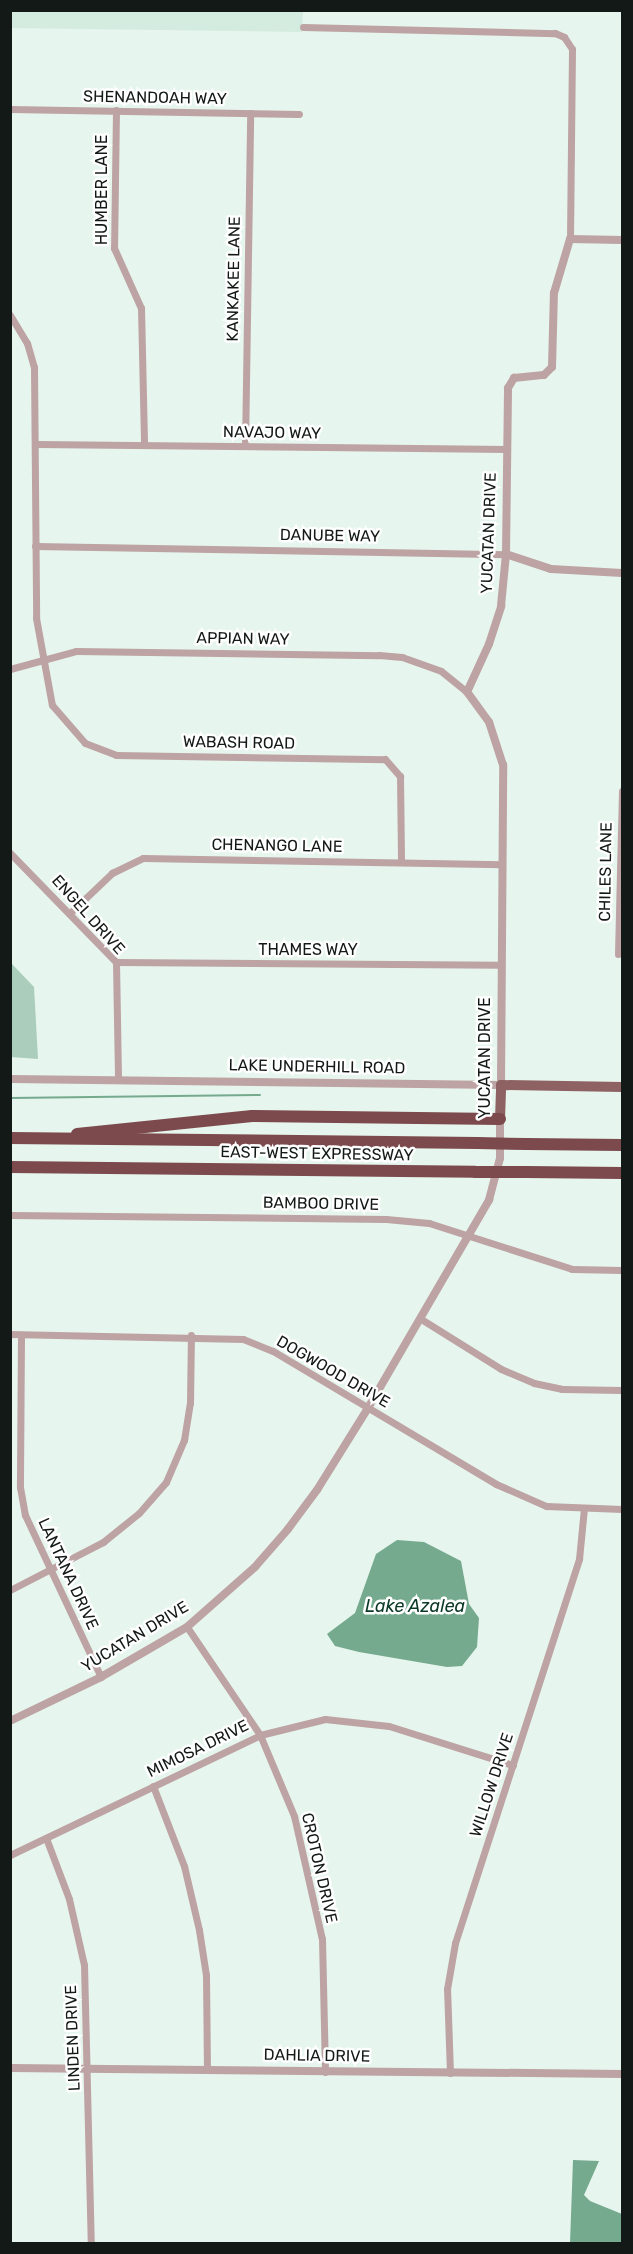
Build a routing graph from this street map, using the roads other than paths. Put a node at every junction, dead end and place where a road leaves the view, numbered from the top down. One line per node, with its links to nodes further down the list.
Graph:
1 (303, 27): 6 (street)
2 (10, 109): 3 (street, SHENANDOAH WAY)
3 (116, 110): 4 (street, SHENANDOAH WAY); 10 (street, HUMBER LANE)
4 (250, 113): 5 (street, SHENANDOAH WAY); 11 (street, KANKAKEE LANE)
5 (299, 114)
6 (570, 239): 7 (street); 12 (street, YUCATAN DRIVE)
7 (622, 240)
8 (10, 315): 9 (street, WABASH ROAD)
9 (37, 444): 10 (street, NAVAJO WAY); 13 (street, WABASH ROAD)
10 (144, 444): 11 (street, NAVAJO WAY)
11 (246, 446): 12 (street, NAVAJO WAY)
12 (507, 449): 14 (street, YUCATAN DRIVE)
13 (35, 546): 14 (street, DANUBE WAY); 16 (street, WABASH ROAD)
14 (506, 554): 15 (street, DANUBE WAY); 18 (street, YUCATAN DRIVE)
15 (622, 573)
16 (40, 658): 17 (street, APPIAN WAY); 18 (street, APPIAN WAY); 21 (street, WABASH ROAD)
17 (10, 669)
18 (467, 692): 22 (street, YUCATAN DRIVE)
19 (622, 791): 23 (street, CHILES LANE)
20 (10, 853): 24 (street, ENGEL DRIVE)
21 (401, 861): 22 (street, CHENANGO LANE); 24 (street, CHENANGO LANE)
22 (502, 864): 27 (street, YUCATAN DRIVE)
23 (621, 890): 25 (street, CHILES LANE)
24 (71, 912): 26 (street, ENGEL DRIVE)
25 (618, 954)
26 (116, 962): 27 (street, THAMES WAY); 29 (street, ENGEL DRIVE)
27 (501, 965): 30 (street, YUCATAN DRIVE)
28 (10, 1079): 29 (street, LAKE UNDERHILL ROAD)
29 (118, 1079): 30 (street, LAKE UNDERHILL ROAD)
30 (501, 1085): 31 (main road, LAKE UNDERHILL ROAD); 32 (main road, YUCATAN DRIVE)
31 (622, 1087)
32 (500, 1119): 34 (highway); 41 (street, YUCATAN DRIVE)
33 (10, 1138): 34 (highway, EAST-WEST EXPRESSWAY)
34 (52, 1139): 35 (highway, EAST-WEST EXPRESSWAY, bridge)
35 (622, 1145)
36 (10, 1167): 37 (highway, EAST-WEST EXPRESSWAY, bridge)
37 (549, 1173): 38 (highway, EAST-WEST EXPRESSWAY); 39 (highway)
38 (622, 1173)
39 (622, 1181)
40 (10, 1215): 41 (street, BAMBOO DRIVE)
41 (470, 1235): 42 (street, BAMBOO DRIVE); 43 (street, YUCATAN DRIVE)
42 (622, 1270)
43 (421, 1319): 47 (street); 48 (street, YUCATAN DRIVE)
44 (10, 1334): 45 (street, DOGWOOD DRIVE)
45 (21, 1335): 46 (street, DOGWOOD DRIVE); 51 (street, LANTANA DRIVE)
46 (191, 1335): 48 (street, DOGWOOD DRIVE); 51 (street)
47 (622, 1390)
48 (368, 1408): 49 (street, DOGWOOD DRIVE); 53 (street, YUCATAN DRIVE)
49 (584, 1508): 50 (street, DOGWOOD DRIVE); 57 (street, WILLOW DRIVE)
50 (622, 1509)
51 (51, 1570): 52 (street); 54 (street, LANTANA DRIVE)
52 (10, 1590)
53 (187, 1627): 54 (street, YUCATAN DRIVE); 56 (street, CROTON DRIVE)
54 (101, 1677): 55 (street, YUCATAN DRIVE)
55 (10, 1721)
56 (260, 1735): 57 (street, MIMOSA DRIVE); 58 (street, MIMOSA DRIVE); 64 (street, CROTON DRIVE)
57 (513, 1766): 65 (street, WILLOW DRIVE)
58 (153, 1786): 59 (street, MIMOSA DRIVE); 63 (street)
59 (46, 1838): 60 (street, MIMOSA DRIVE); 62 (street, LINDEN DRIVE)
60 (10, 1855)
61 (10, 2068): 62 (street, DAHLIA DRIVE)
62 (88, 2070): 63 (street, DAHLIA DRIVE); 67 (street, LINDEN DRIVE)
63 (207, 2070): 64 (street, DAHLIA DRIVE)
64 (325, 2072): 65 (street, DAHLIA DRIVE)
65 (450, 2073): 66 (street, DAHLIA DRIVE)
66 (622, 2074)
67 (91, 2244)

